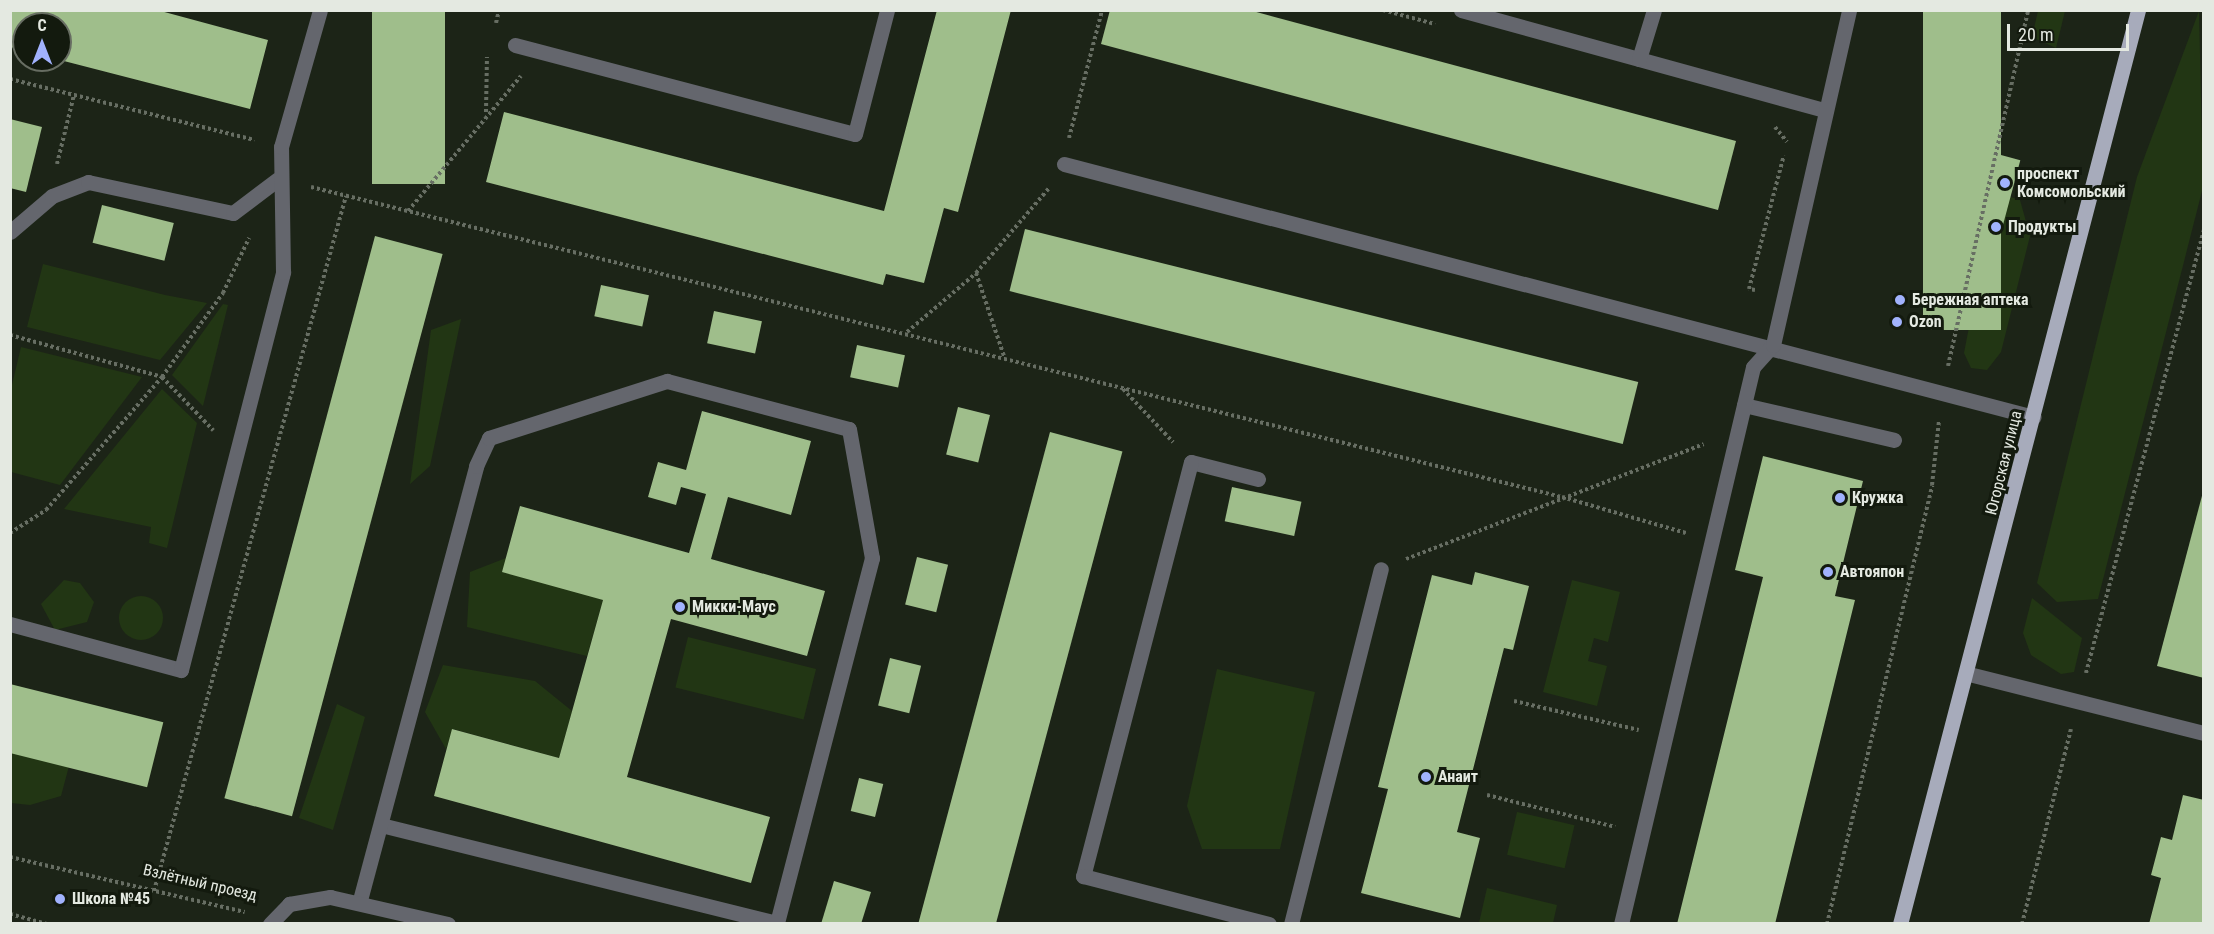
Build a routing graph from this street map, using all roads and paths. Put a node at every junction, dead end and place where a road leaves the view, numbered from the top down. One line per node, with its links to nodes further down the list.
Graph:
1 (320, 10): 20 (street)
2 (887, 10): 12 (street)
3 (1102, 10): 19 (path)
4 (1383, 10): 10 (path)
5 (1461, 10): 13 (street)
6 (1654, 10): 13 (street)
7 (1849, 10): 16 (street)
8 (2028, 10): 35 (path)
9 (2138, 10): 37 (main road, Югорская улица)
10 (1440, 26)
11 (515, 45): 12 (street)
12 (544, 52): 23 (path)
13 (1639, 59): 16 (street)
14 (10, 79): 15 (path)
15 (74, 95): 18 (path); 21 (path)
16 (1825, 110): 28 (street)
17 (1766, 119): 28 (path)
18 (235, 136)
19 (1064, 164): 27 (path); 31 (street)
20 (278, 178): 21 (street); 22 (path); 40 (street)
21 (52, 196): 26 (street)
22 (346, 196): 23 (path); 57 (path)
23 (408, 211): 29 (path)
24 (2204, 229): 49 (path)
25 (253, 231): 33 (path)
26 (10, 232)
27 (976, 273): 29 (path); 32 (path)
28 (1783, 296): 31 (street)
29 (907, 332): 32 (path)
30 (10, 335): 33 (path)
31 (1773, 345): 35 (street); 36 (street)
32 (1004, 357): 34 (path)
33 (162, 376): 40 (path); 44 (path)
34 (1123, 388): 41 (path); 43 (path)
35 (1943, 390): 37 (street); 67 (path)
36 (1744, 405): 38 (street); 39 (street)
37 (2034, 417): 48 (main road, Югорская улица)
38 (1738, 431): 43 (path); 45 (street)
39 (1893, 440)
40 (234, 453): 47 (street)
41 (1191, 462): 42 (street); 64 (street)
42 (1258, 479)
43 (1562, 497): 45 (path); 46 (path)
44 (10, 533)
45 (1712, 541): 52 (street)
46 (1381, 569): 65 (street)
47 (10, 624)
48 (1969, 674): 49 (street); 68 (main road, Югорская улица)
49 (2079, 700): 51 (street); 69 (path)
50 (1514, 701): 52 (path)
51 (2204, 733)
52 (1666, 736): 55 (street)
53 (1487, 795): 55 (path)
54 (381, 825): 58 (street); 61 (street); 61 (street)
55 (1642, 834): 66 (street)
56 (10, 857): 57 (path, Взлётный проезд)
57 (154, 891): 60 (path, Взлётный проезд)
58 (360, 900): 60 (street, Взлётный проезд); 63 (street, Взлётный проезд)
59 (10, 914): 62 (path)
60 (271, 921)
61 (777, 923)
62 (48, 924)
63 (448, 924)
64 (1269, 924)
65 (1291, 924)
66 (1621, 924)
67 (1827, 924)
68 (1900, 924)
69 (2022, 924)

